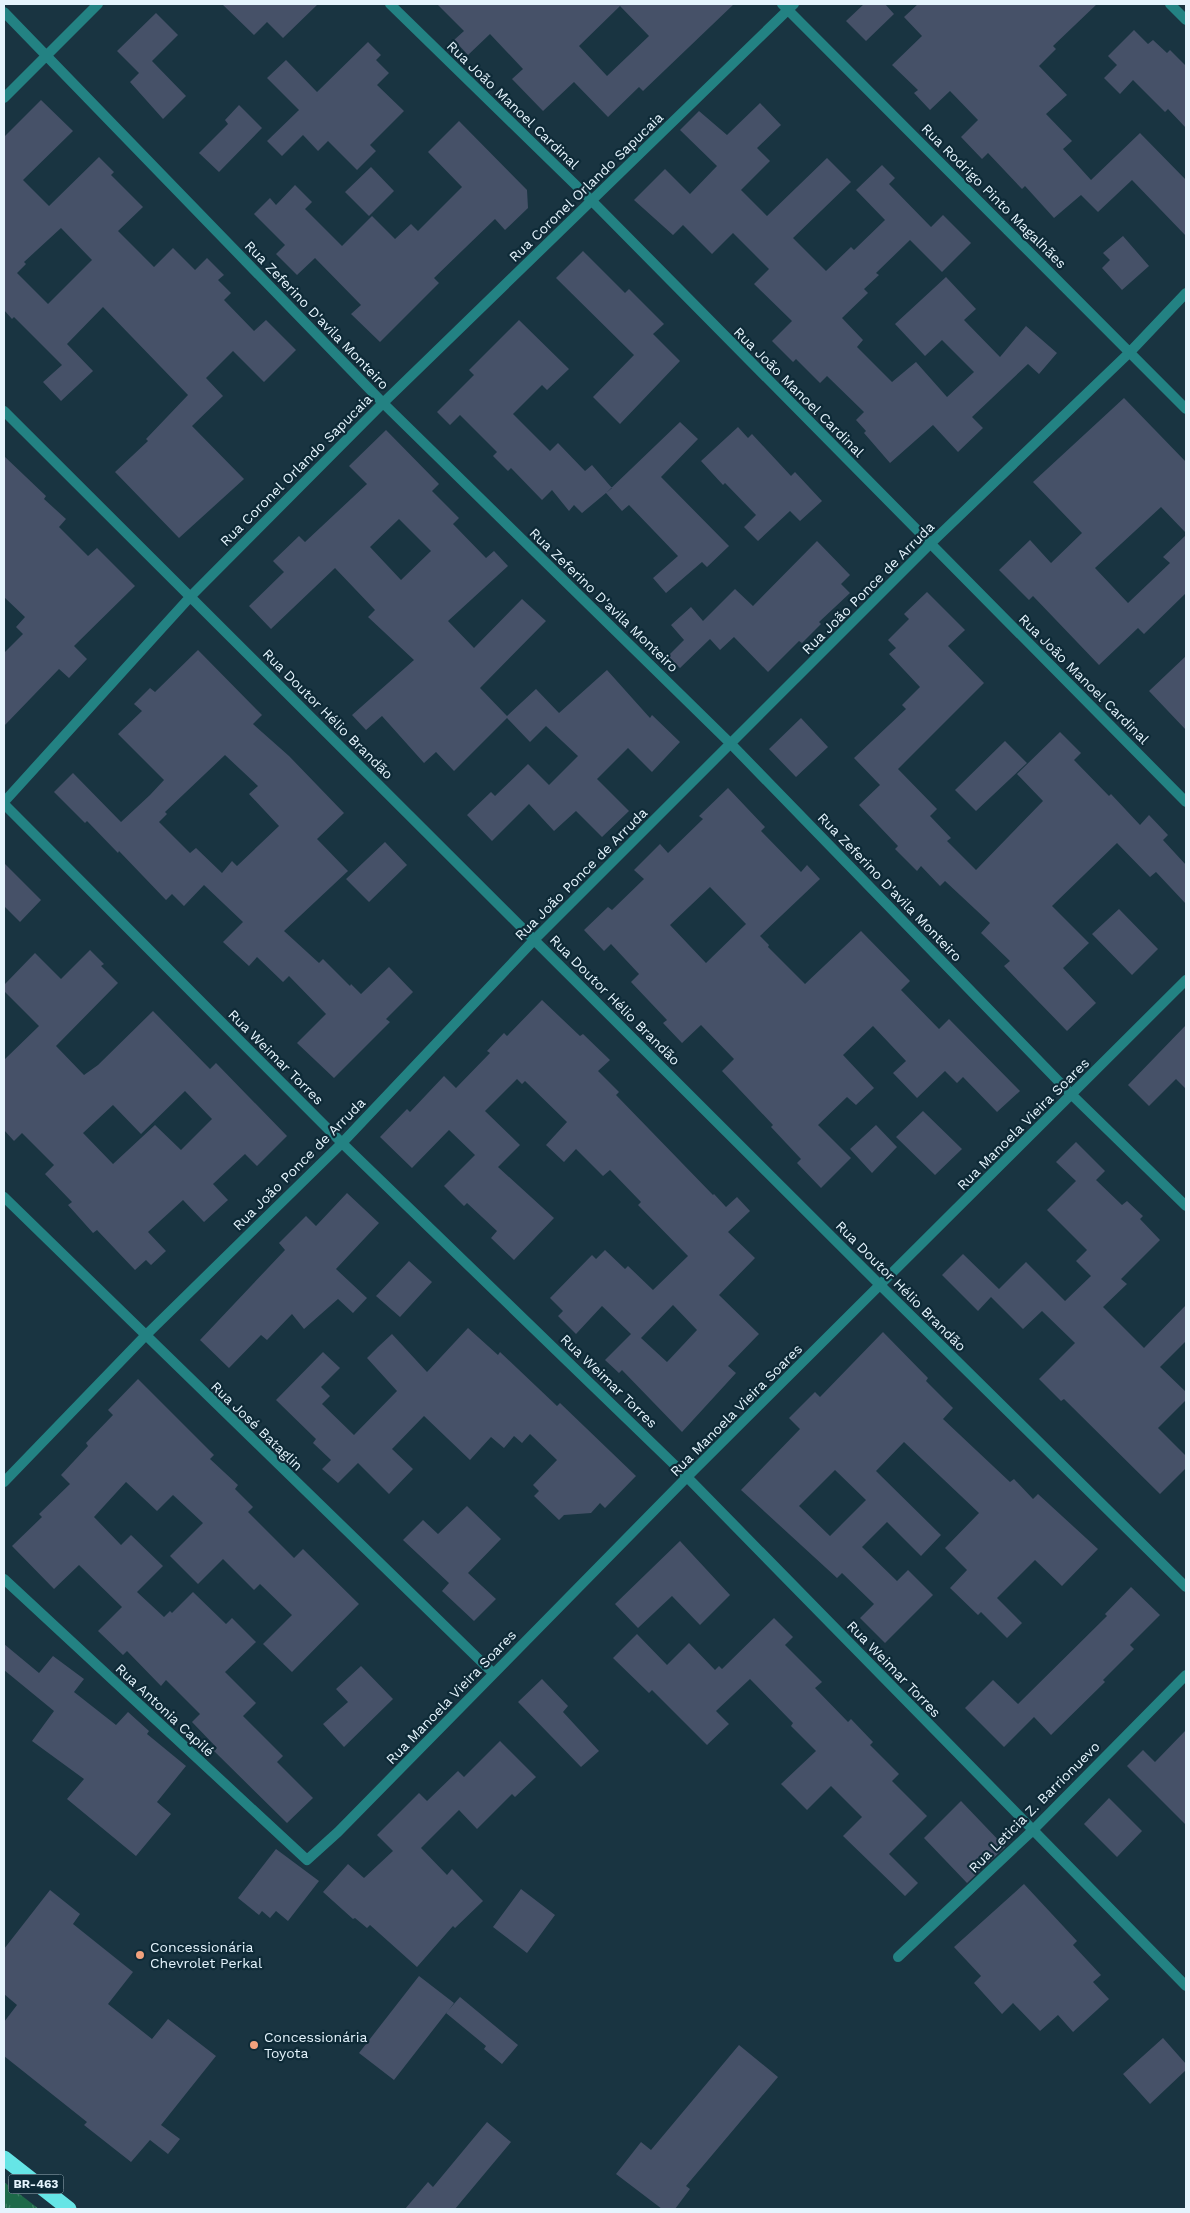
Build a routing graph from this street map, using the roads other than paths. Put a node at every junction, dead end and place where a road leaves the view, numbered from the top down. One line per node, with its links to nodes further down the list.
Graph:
1 (98, 4): 7 (street)
2 (390, 4): 9 (street, Rua João Manoel Cardinal)
3 (1170, 4): 6 (street)
4 (788, 6): 9 (street, Rua Coronel Orlando Sapucaia); 11 (street, Rua Rodrigo Pinto Magalhães)
5 (4, 12): 7 (street, Rua Zeferino D'avila Monteiro)
6 (1186, 20)
7 (46, 54): 8 (street); 12 (street, Rua Zeferino D'avila Monteiro)
8 (4, 98)
9 (591, 200): 12 (street, Rua Coronel Orlando Sapucaia); 15 (street, Rua João Manoel Cardinal)
10 (1186, 293): 11 (street, Rua João Ponce de Arruda)
11 (1130, 352): 13 (street, Rua Rodrigo Pinto Magalhães); 15 (street, Rua João Ponce de Arruda)
12 (383, 403): 16 (street, Rua Coronel Orlando Sapucaia); 17 (street, Rua Zeferino D'avila Monteiro)
13 (1186, 409)
14 (4, 411): 16 (street, Rua Doutor Hélio Brandão)
15 (930, 544): 17 (street, Rua João Ponce de Arruda); 18 (street, Rua João Manoel Cardinal)
16 (191, 596): 19 (street, Rua Coronel Orlando Sapucaia); 20 (street, Rua Doutor Hélio Brandão)
17 (732, 744): 20 (street, Rua João Ponce de Arruda); 22 (street, Rua Zeferino D'avila Monteiro)
18 (1186, 802)
19 (4, 803): 23 (street, Rua Weimar Torres)
20 (535, 939): 23 (street, Rua João Ponce de Arruda); 26 (street, Rua Doutor Hélio Brandão)
21 (1186, 980): 22 (street, Rua Manoela Vieira Soares)
22 (1071, 1094): 25 (street, Rua Zeferino D'avila Monteiro); 26 (street, Rua Manoela Vieira Soares)
23 (342, 1143): 27 (street, Rua João Ponce de Arruda); 28 (street, Rua Weimar Torres)
24 (4, 1197): 27 (street, Rua José Bataglin)
25 (1186, 1206)
26 (881, 1286): 28 (street, Rua Manoela Vieira Soares); 31 (street, Rua Doutor Hélio Brandão)
27 (145, 1336): 29 (street, Rua João Ponce de Arruda); 32 (street, Rua José Bataglin)
28 (687, 1477): 32 (street, Rua Manoela Vieira Soares); 34 (street, Rua Weimar Torres)
29 (4, 1482)
30 (4, 1579): 35 (street, Rua Antonia Capilé)
31 (1186, 1587)
32 (493, 1673): 35 (street, Rua Manoela Vieira Soares)
33 (1186, 1675): 34 (street, Rua Leticia Z. Barrionuevo)
34 (1033, 1830): 36 (street, Rua Leticia Z. Barrionuevo); 37 (street, Rua Weimar Torres)
35 (307, 1860)
36 (898, 1957)
37 (1186, 1986)
38 (4, 2158): 39 (highway, BR-463)
39 (69, 2209)

